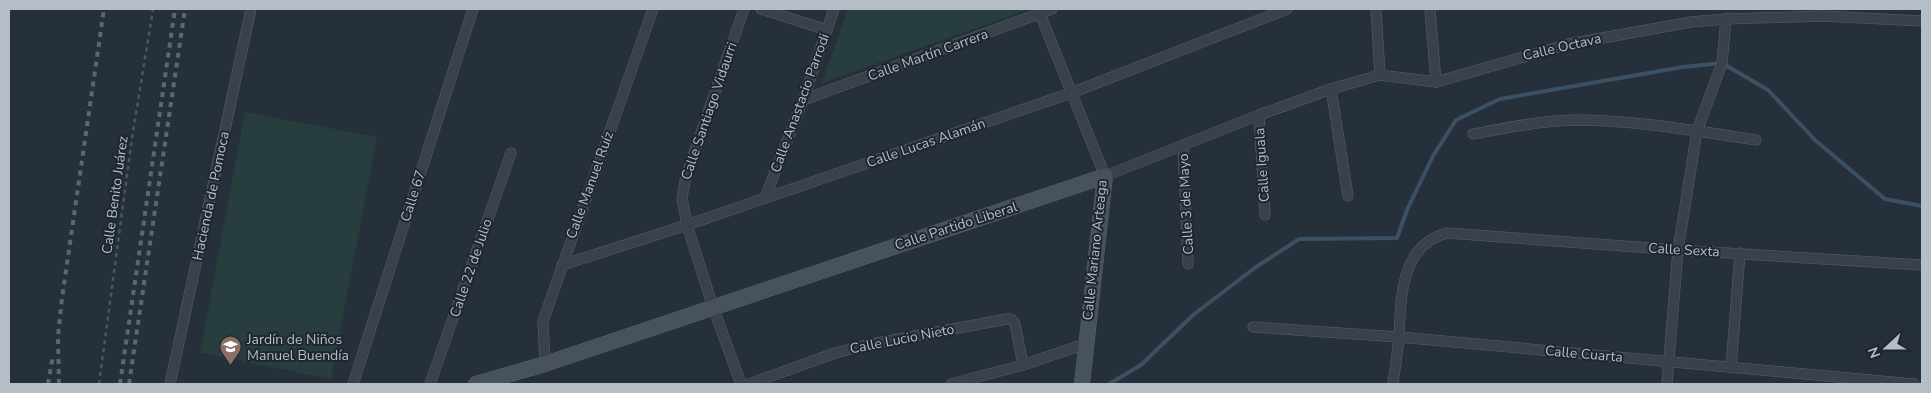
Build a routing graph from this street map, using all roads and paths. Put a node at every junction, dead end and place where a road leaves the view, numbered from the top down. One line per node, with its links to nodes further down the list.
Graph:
1 (153, 9): 46 (path, Calle Benito Juárez)
2 (251, 9): 47 (street, Hacienda de Pomoca)
3 (473, 9): 48 (street, Calle 67)
4 (653, 9): 36 (street, Calle Manuel Ruíz)
5 (744, 9): 31 (street, Calle Santiago Vidaurri)
6 (761, 9): 15 (street)
7 (834, 9): 15 (street, Calle Anastacio Parrodi)
8 (1052, 9): 12 (street, Calle Martín Carrera)
9 (1287, 9): 19 (street, Calle Lucas Alamán)
10 (1376, 9): 16 (street)
11 (1430, 9): 17 (street)
12 (1038, 11): 19 (street, Calle Mariano Arteaga); 20 (street, Calle Martín Carrera)
13 (1726, 19): 14 (street, Calle Octava); 17 (street, Calle Octava); 22 (street)
14 (1922, 21)
15 (826, 30): 20 (street, Calle Anastacio Parrodi)
16 (1380, 75): 17 (street, Calle Partido Liberal); 18 (street, Calle Partido Liberal)
17 (1436, 82)
18 (1331, 89): 21 (street, Calle Partido Liberal); 28 (street)
19 (1072, 93): 27 (street, Calle Mariano Arteaga); 29 (street, Calle Lucas Alamán)
20 (803, 100): 29 (street, Calle Anastacio Parrodi)
21 (1259, 115): 25 (street, Calle Partido Liberal); 30 (street, Calle Iguala)
22 (1697, 131): 23 (street); 24 (street); 32 (street)
23 (1473, 134)
24 (1756, 140)
25 (1183, 144): 27 (street, Calle Partido Liberal); 34 (street, Calle 3 de Mayo)
26 (511, 153): 49 (street, Calle 22 de Julio)
27 (1104, 176): 37 (street, Calle Partido Liberal); 40 (street, Calle Mariano Arteaga)
28 (1348, 196)
29 (765, 198): 31 (street, Calle Lucas Alamán)
30 (1265, 216)
31 (687, 225): 36 (street, Calle Lucas Alamán); 37 (street, Calle Santiago Vidaurri)
32 (1678, 250): 33 (street, Calle Sexta); 39 (street, Calle Sexta); 41 (street)
33 (1740, 253): 35 (street, Calle Sexta); 44 (street)
34 (1188, 264)
35 (1922, 265)
36 (562, 266): 42 (street, Calle Manuel Ruíz)
37 (712, 307): 42 (street, Calle Partido Liberal); 51 (street, Calle Santiago Vidaurri)
38 (1253, 327): 39 (street, Calle Cuarta)
39 (1398, 337): 41 (street, Calle Cuarta); 54 (street)
40 (1085, 344): 43 (street); 45 (street, Calle Mariano Arteaga)
41 (1668, 362): 44 (street, Calle Cuarta); 55 (street)
42 (545, 364): 50 (street, Calle Partido Liberal)
43 (1023, 365): 52 (street, Calle Lucio Nieto); 53 (street)
44 (1731, 368): 56 (street, Calle Cuarta)
45 (1083, 379)
46 (99, 384)
47 (170, 384)
48 (353, 384)
49 (430, 384)
50 (476, 384)
51 (741, 384)
52 (749, 384)
53 (951, 384)
54 (1393, 384)
55 (1667, 384)
56 (1914, 384)

